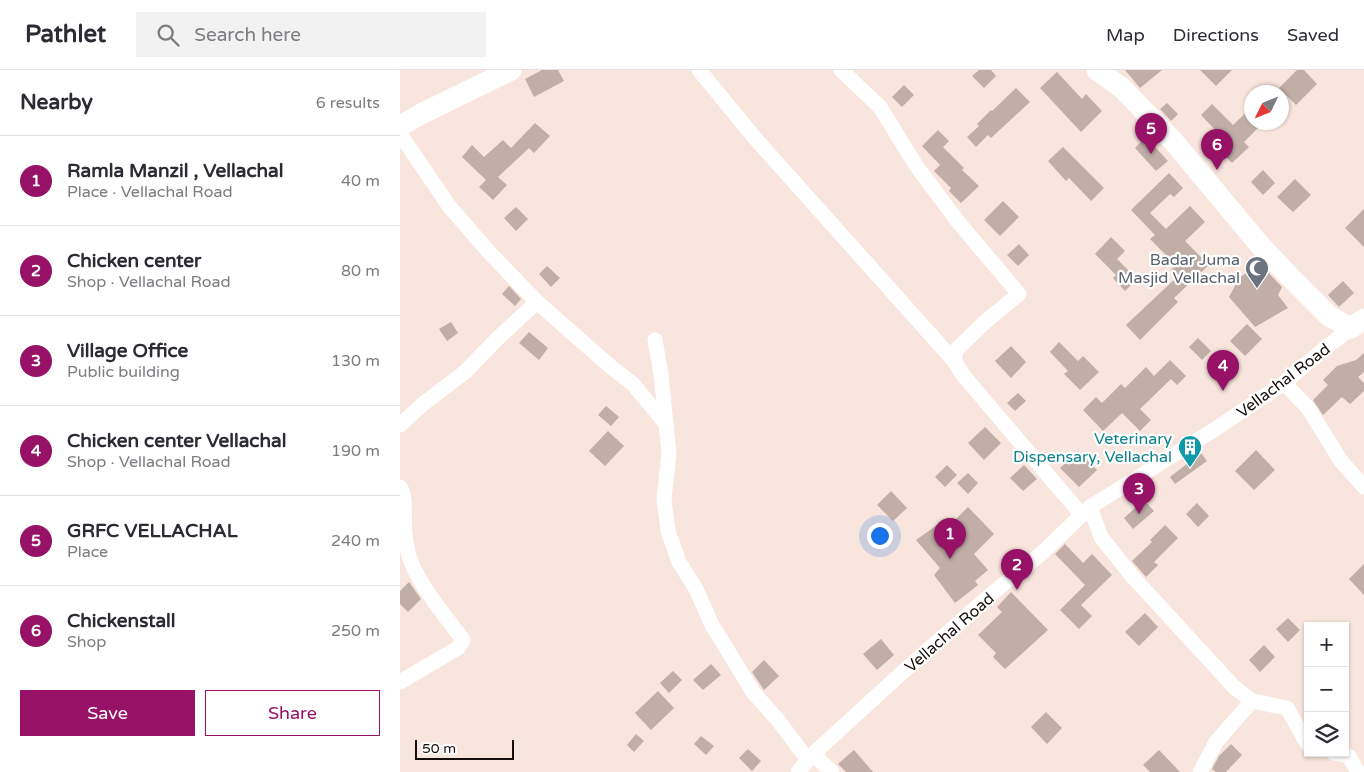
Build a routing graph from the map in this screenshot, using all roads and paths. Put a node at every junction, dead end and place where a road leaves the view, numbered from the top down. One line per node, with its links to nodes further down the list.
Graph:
1 (511, 70): 5 (main road)
2 (699, 70): 10 (street)
3 (841, 70): 10 (street)
4 (1097, 70): 8 (main road)
5 (400, 126)
6 (400, 134): 7 (street)
7 (537, 302): 12 (street); 13 (street)
8 (1358, 324): 11 (street, Vellachal Road)
9 (655, 340): 12 (street)
10 (955, 362): 16 (street)
11 (1284, 383): 15 (street); 16 (street, Vellachal Road)
12 (666, 424): 21 (street)
13 (400, 425)
14 (400, 487): 17 (street)
15 (1364, 487)
16 (1086, 510): 18 (street); 21 (street, Vellachal Road)
17 (400, 682)
18 (1252, 701): 19 (street); 24 (street)
19 (1304, 738)
20 (1349, 756): 25 (street)
21 (811, 757): 22 (street, Vellachal Road); 23 (street)
22 (798, 772)
23 (832, 772)
24 (1200, 772)
25 (1358, 772)

